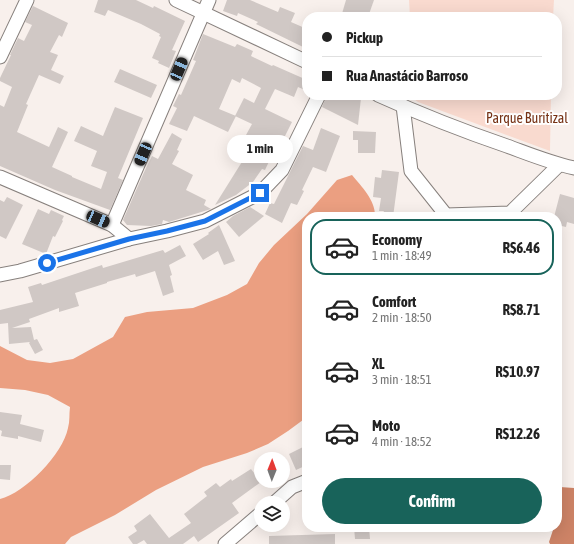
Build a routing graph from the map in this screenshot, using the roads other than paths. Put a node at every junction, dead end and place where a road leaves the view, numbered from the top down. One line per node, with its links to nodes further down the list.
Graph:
1 (27, 0): 5 (street)
2 (176, 0): 4 (street)
3 (209, 0): 4 (street)
4 (204, 13): 6 (street); 15 (street)
5 (0, 57)
6 (302, 60)
7 (317, 100): 16 (street)
8 (389, 100): 9 (street)
9 (403, 106): 10 (street); 13 (street)
10 (559, 164): 11 (street); 14 (street)
11 (574, 168)
12 (0, 177): 15 (street)
13 (442, 212)
14 (511, 212)
15 (112, 225): 16 (street)
16 (129, 239): 17 (street)
17 (0, 275)
18 (302, 483): 19 (street)
19 (282, 496)
20 (254, 520): 21 (street)
21 (224, 544)

